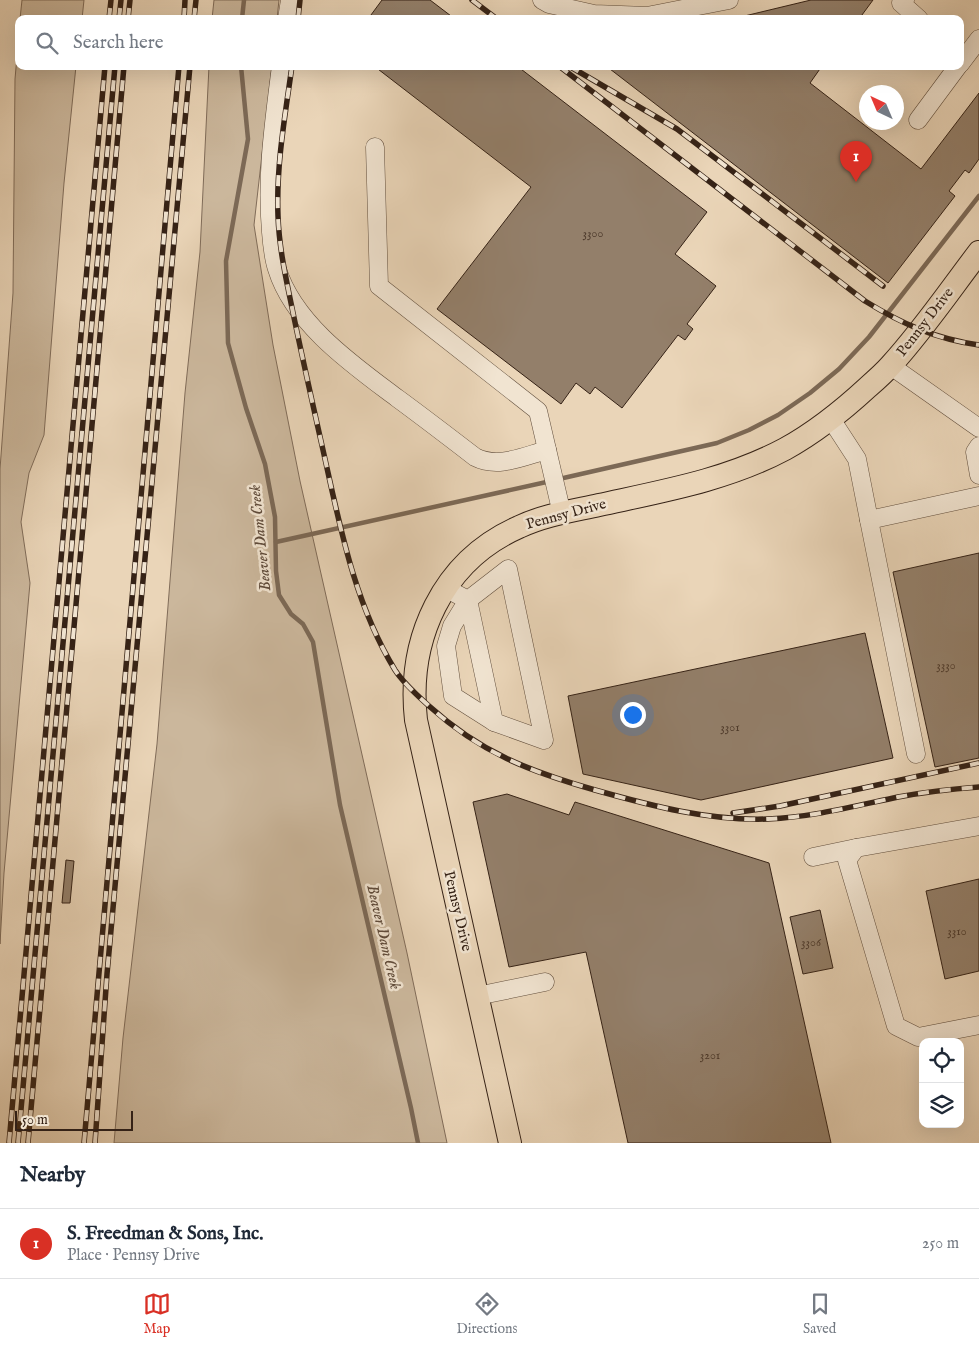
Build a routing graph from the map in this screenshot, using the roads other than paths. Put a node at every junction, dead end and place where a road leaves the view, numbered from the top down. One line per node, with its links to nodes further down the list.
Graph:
1 (290, 0): 6 (street)
2 (542, 0): 5 (street)
3 (729, 0): 8 (street)
4 (905, 0): 9 (street)
5 (635, 8): 7 (street)
6 (288, 15)
7 (646, 15)
8 (652, 15)
9 (914, 15)
10 (979, 39): 11 (street)
11 (964, 57)
12 (281, 70): 21 (street)
13 (954, 70): 14 (street)
14 (918, 120)
15 (375, 147): 21 (street)
16 (979, 252): 17 (main road, Pennsy Drive)
17 (891, 366): 18 (main road, Pennsy Drive); 19 (street)
18 (831, 419): 24 (main road, Pennsy Drive); 25 (street)
19 (977, 424)
20 (979, 446): 22 (street)
21 (548, 458): 24 (street)
22 (979, 475)
23 (979, 496): 25 (street)
24 (562, 514): 26 (main road, Pennsy Drive)
25 (869, 520): 29 (street)
26 (445, 588): 27 (street); 34 (main road, Pennsy Drive)
27 (468, 600): 28 (street); 28 (street); 28 (street)
28 (494, 722)
29 (916, 754)
30 (979, 826): 31 (street)
31 (856, 848): 32 (street); 35 (street)
32 (813, 857)
33 (545, 982): 34 (street)
34 (477, 996): 36 (main road, Pennsy Drive)
35 (979, 1025)
36 (510, 1143)

